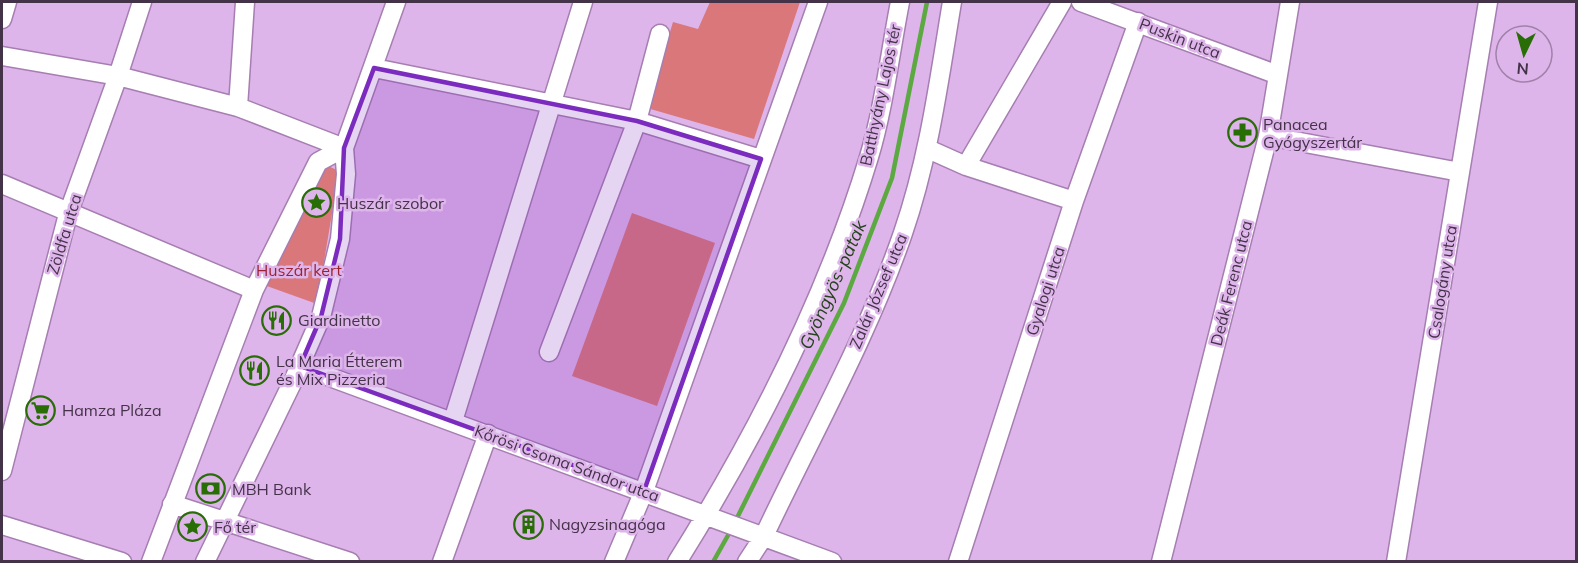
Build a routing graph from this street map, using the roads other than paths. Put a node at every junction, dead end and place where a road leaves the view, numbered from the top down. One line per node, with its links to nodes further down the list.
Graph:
1 (7, 2): 13 (street)
2 (142, 2): 19 (street, Zöldfa utca)
3 (245, 2): 21 (street)
4 (396, 2): 17 (street)
5 (583, 2): 20 (street)
6 (818, 2): 26 (street)
7 (900, 2): 41 (street, Batthyány Lajos tér)
8 (952, 2): 25 (street, Zalár József utca)
9 (1062, 2): 27 (street)
10 (1081, 2): 14 (street, Puskin utca)
11 (1290, 2): 18 (street, Deák Ferenc utca)
12 (1488, 2): 28 (street, Csalogány utca)
13 (2, 19)
14 (1138, 22): 18 (street, Puskin utca); 30 (street, Gyalogi utca)
15 (660, 34): 22 (street)
16 (2, 56): 19 (street)
17 (374, 69): 20 (street); 24 (street)
18 (1278, 75): 23 (street, Deák Ferenc utca)
19 (118, 76): 21 (street); 31 (street, Zöldfa utca)
20 (551, 106): 22 (street); 36 (street)
21 (238, 107): 24 (street)
22 (637, 121): 26 (street); 33 (street)
23 (1268, 136): 28 (street); 55 (street, Deák Ferenc utca)
24 (344, 148): 32 (street); 34 (street)
25 (928, 149): 27 (street); 44 (street, Zalár József utca)
26 (761, 159): 39 (street)
27 (966, 166): 30 (street)
28 (1460, 172): 56 (street, Csalogány utca)
29 (2, 184): 31 (street)
30 (1074, 201): 54 (street, Gyalogi utca)
31 (68, 214): 32 (street); 35 (street, Zöldfa utca)
32 (254, 290): 40 (street)
33 (549, 352)
34 (300, 366): 36 (street, Kőrösi Csoma Sándor utca); 42 (street)
35 (8, 419): 38 (street, Zöldfa utca)
36 (453, 421): 37 (street, Kőrösi Csoma Sándor utca)
37 (488, 434): 39 (street, Kőrösi Csoma Sándor utca); 49 (street)
38 (2, 471)
39 (644, 491): 41 (street, Kőrösi Csoma Sándor utca); 50 (street)
40 (172, 504): 42 (street); 46 (street)
41 (710, 515): 44 (street, Kőrösi Csoma Sándor utca); 51 (street, Batthyány Lajos tér)
42 (226, 521): 47 (street); 48 (street)
43 (2, 525): 45 (street)
44 (758, 534): 52 (street, Zalár József utca); 53 (street, Kőrösi Csoma Sándor utca)
45 (122, 561)
46 (151, 561)
47 (205, 561)
48 (350, 561)
49 (442, 561)
50 (614, 561)
51 (676, 561)
52 (747, 561)
53 (832, 561)
54 (958, 561)
55 (1161, 561)
56 (1396, 561)

